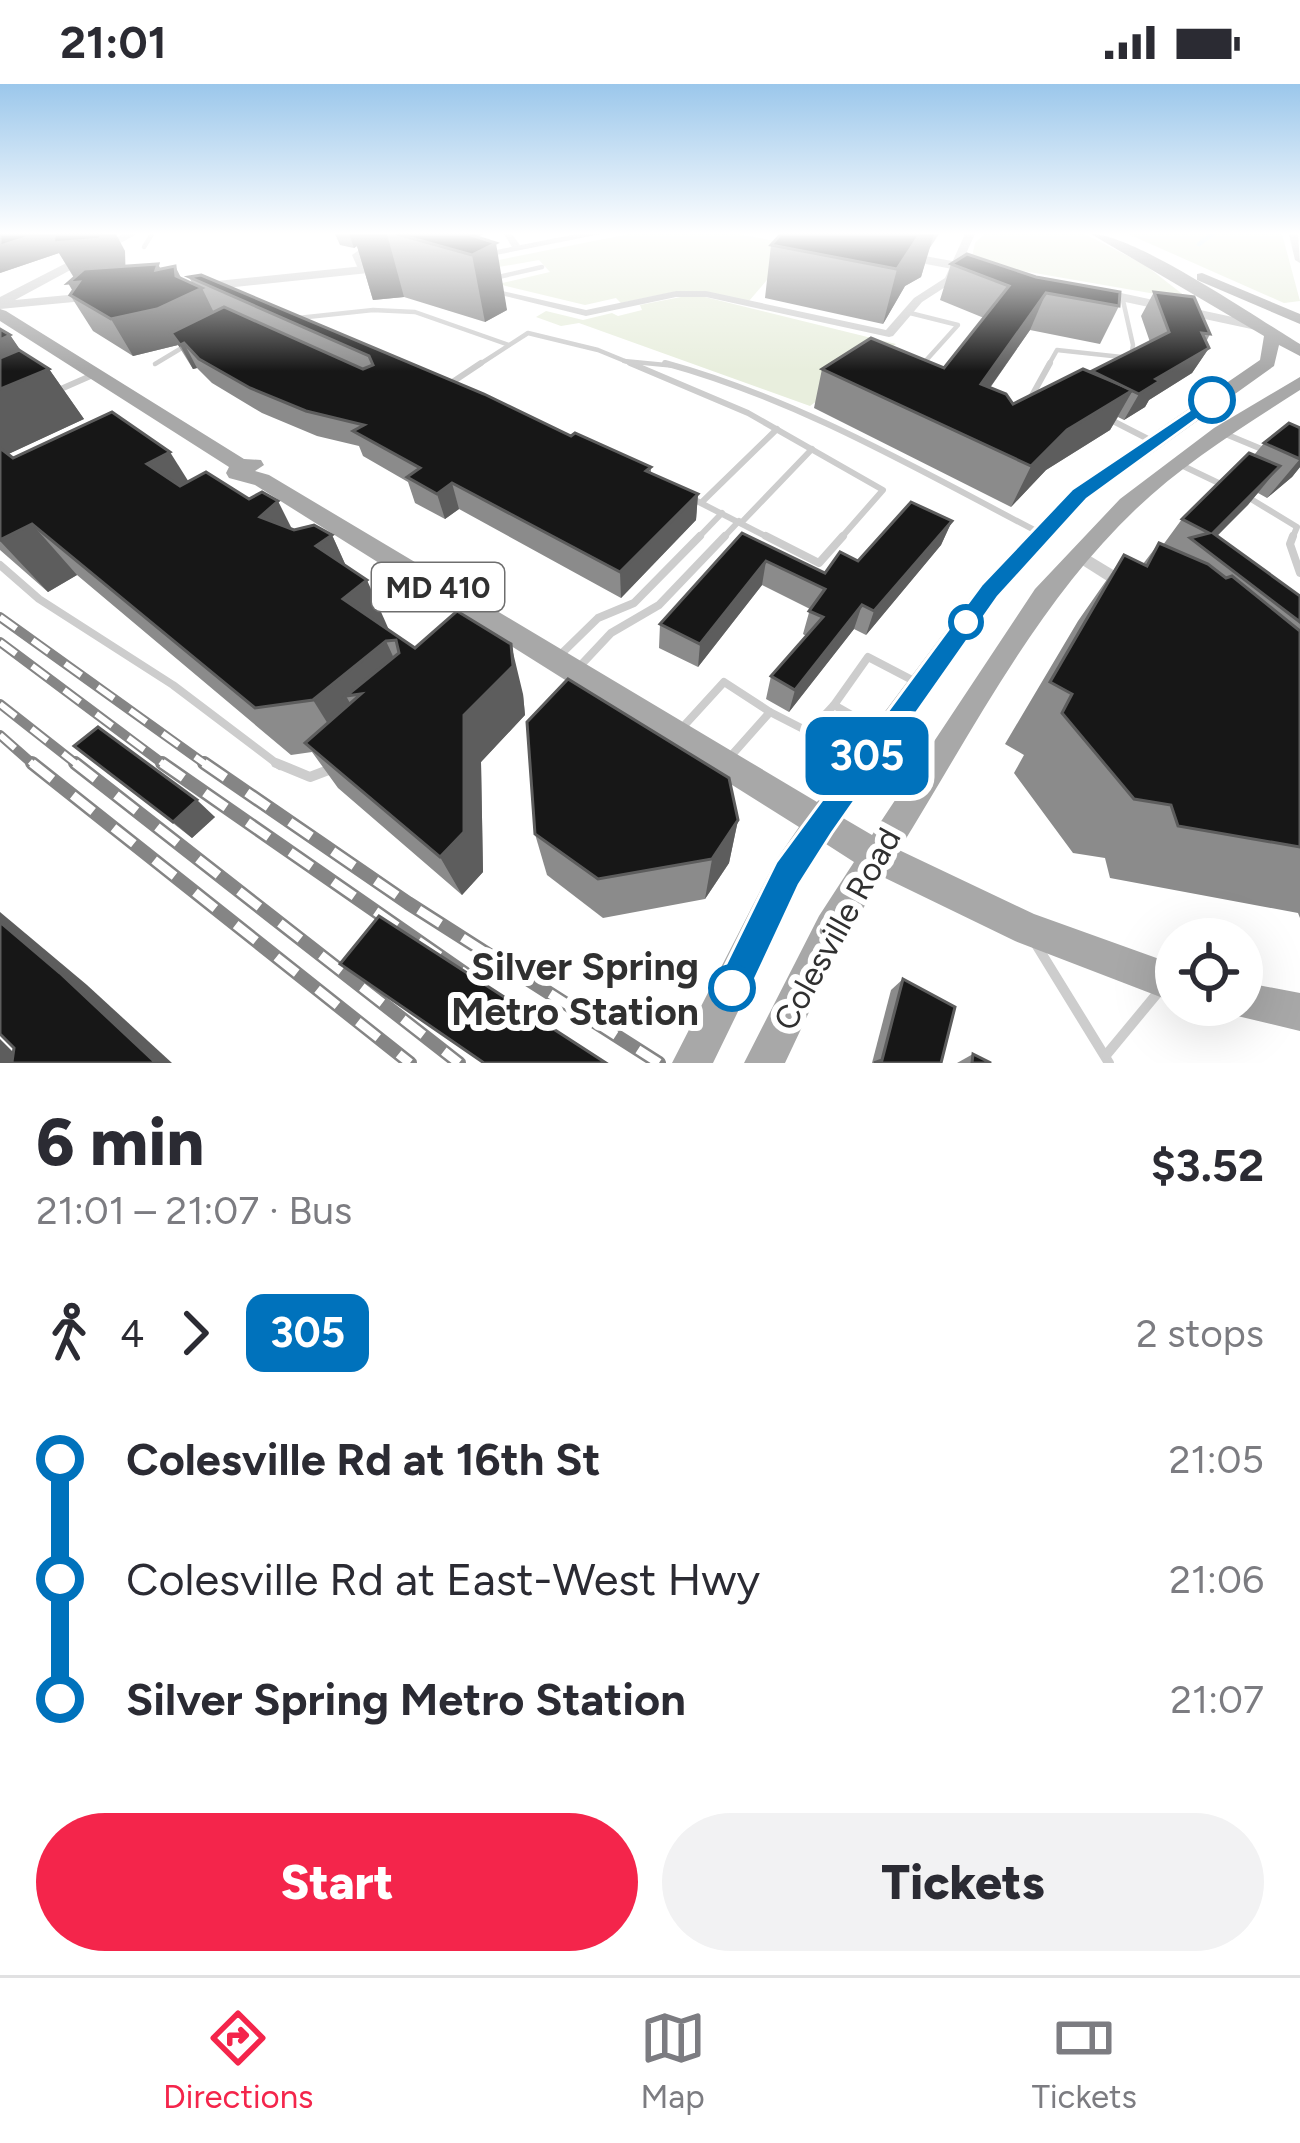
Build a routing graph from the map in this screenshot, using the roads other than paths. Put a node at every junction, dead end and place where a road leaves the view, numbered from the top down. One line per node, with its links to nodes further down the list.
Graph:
1 (46, 280): 11 (street)
2 (294, 280): 7 (street)
3 (946, 280): 13 (street)
4 (1185, 280): 16 (main road)
5 (1212, 280): 14 (main road)
6 (469, 283): 13 (street)
7 (186, 288)
8 (1080, 289): 10 (street)
9 (119, 294): 11 (street)
10 (1123, 305): 12 (lane); 16 (street); 25 (lane)
11 (0, 307): 22 (main road, MD 410)
12 (1109, 310)
13 (910, 313): 24 (lane)
14 (1299, 320): 16 (main road)
15 (299, 326): 18 (lane)
16 (1264, 331): 19 (main road); 33 (main road, Colesville Road)
17 (192, 343): 21 (lane)
18 (509, 345): 20 (lane); 28 (lane)
19 (1300, 351)
20 (624, 361): 31 (lane); 41 (lane)
21 (155, 364)
22 (97, 374): 26 (lane); 46 (main road, MD 410)
23 (1300, 382): 32 (main road, Colesville Road)
24 (907, 383)
25 (1036, 388): 27 (lane); 29 (lane)
26 (49, 394)
27 (1057, 395)
28 (458, 396)
29 (1024, 409)
30 (1103, 417): 33 (lane)
31 (777, 429): 34 (lane); 38 (lane)
32 (1221, 432): 35 (lane); 36 (main road, Colesville Road)
33 (1152, 441): 41 (main road, Colesville Road)
34 (812, 449): 40 (lane); 40 (lane)
35 (1271, 453)
36 (1179, 464): 42 (main road, Colesville Road); 44 (lane)
37 (686, 495): 38 (lane)
38 (702, 502): 39 (lane)
39 (722, 513): 40 (lane); 46 (lane)
40 (740, 522): 46 (lane)
41 (1039, 533): 47 (main road, Colesville Road)
42 (1077, 554): 45 (street); 55 (main road, Colesville Road)
43 (0, 565): 52 (lane)
44 (1300, 573)
45 (1147, 599)
46 (565, 665): 50 (main road, MD 410)
47 (920, 684): 48 (lane); 51 (main road, Colesville Road)
48 (833, 704): 49 (lane); 51 (lane)
49 (770, 712): 50 (lane); 53 (lane)
50 (677, 734): 53 (main road, MD 410)
51 (884, 734): 54 (main road, Colesville Road)
52 (350, 754)
53 (724, 763): 54 (main road, MD 410)
54 (821, 822): 55 (main road, MD 410); 62 (main road, Colesville Road)
55 (877, 857): 56 (main road, MD 410); 63 (main road, Colesville Road)
56 (1027, 929): 57 (main road, MD 410); 61 (lane)
57 (1155, 977)
58 (1155, 1002): 61 (lane)
59 (1263, 1005): 60 (main road)
60 (1300, 1012)
61 (1108, 1058)
62 (692, 1063)
63 (764, 1063)

